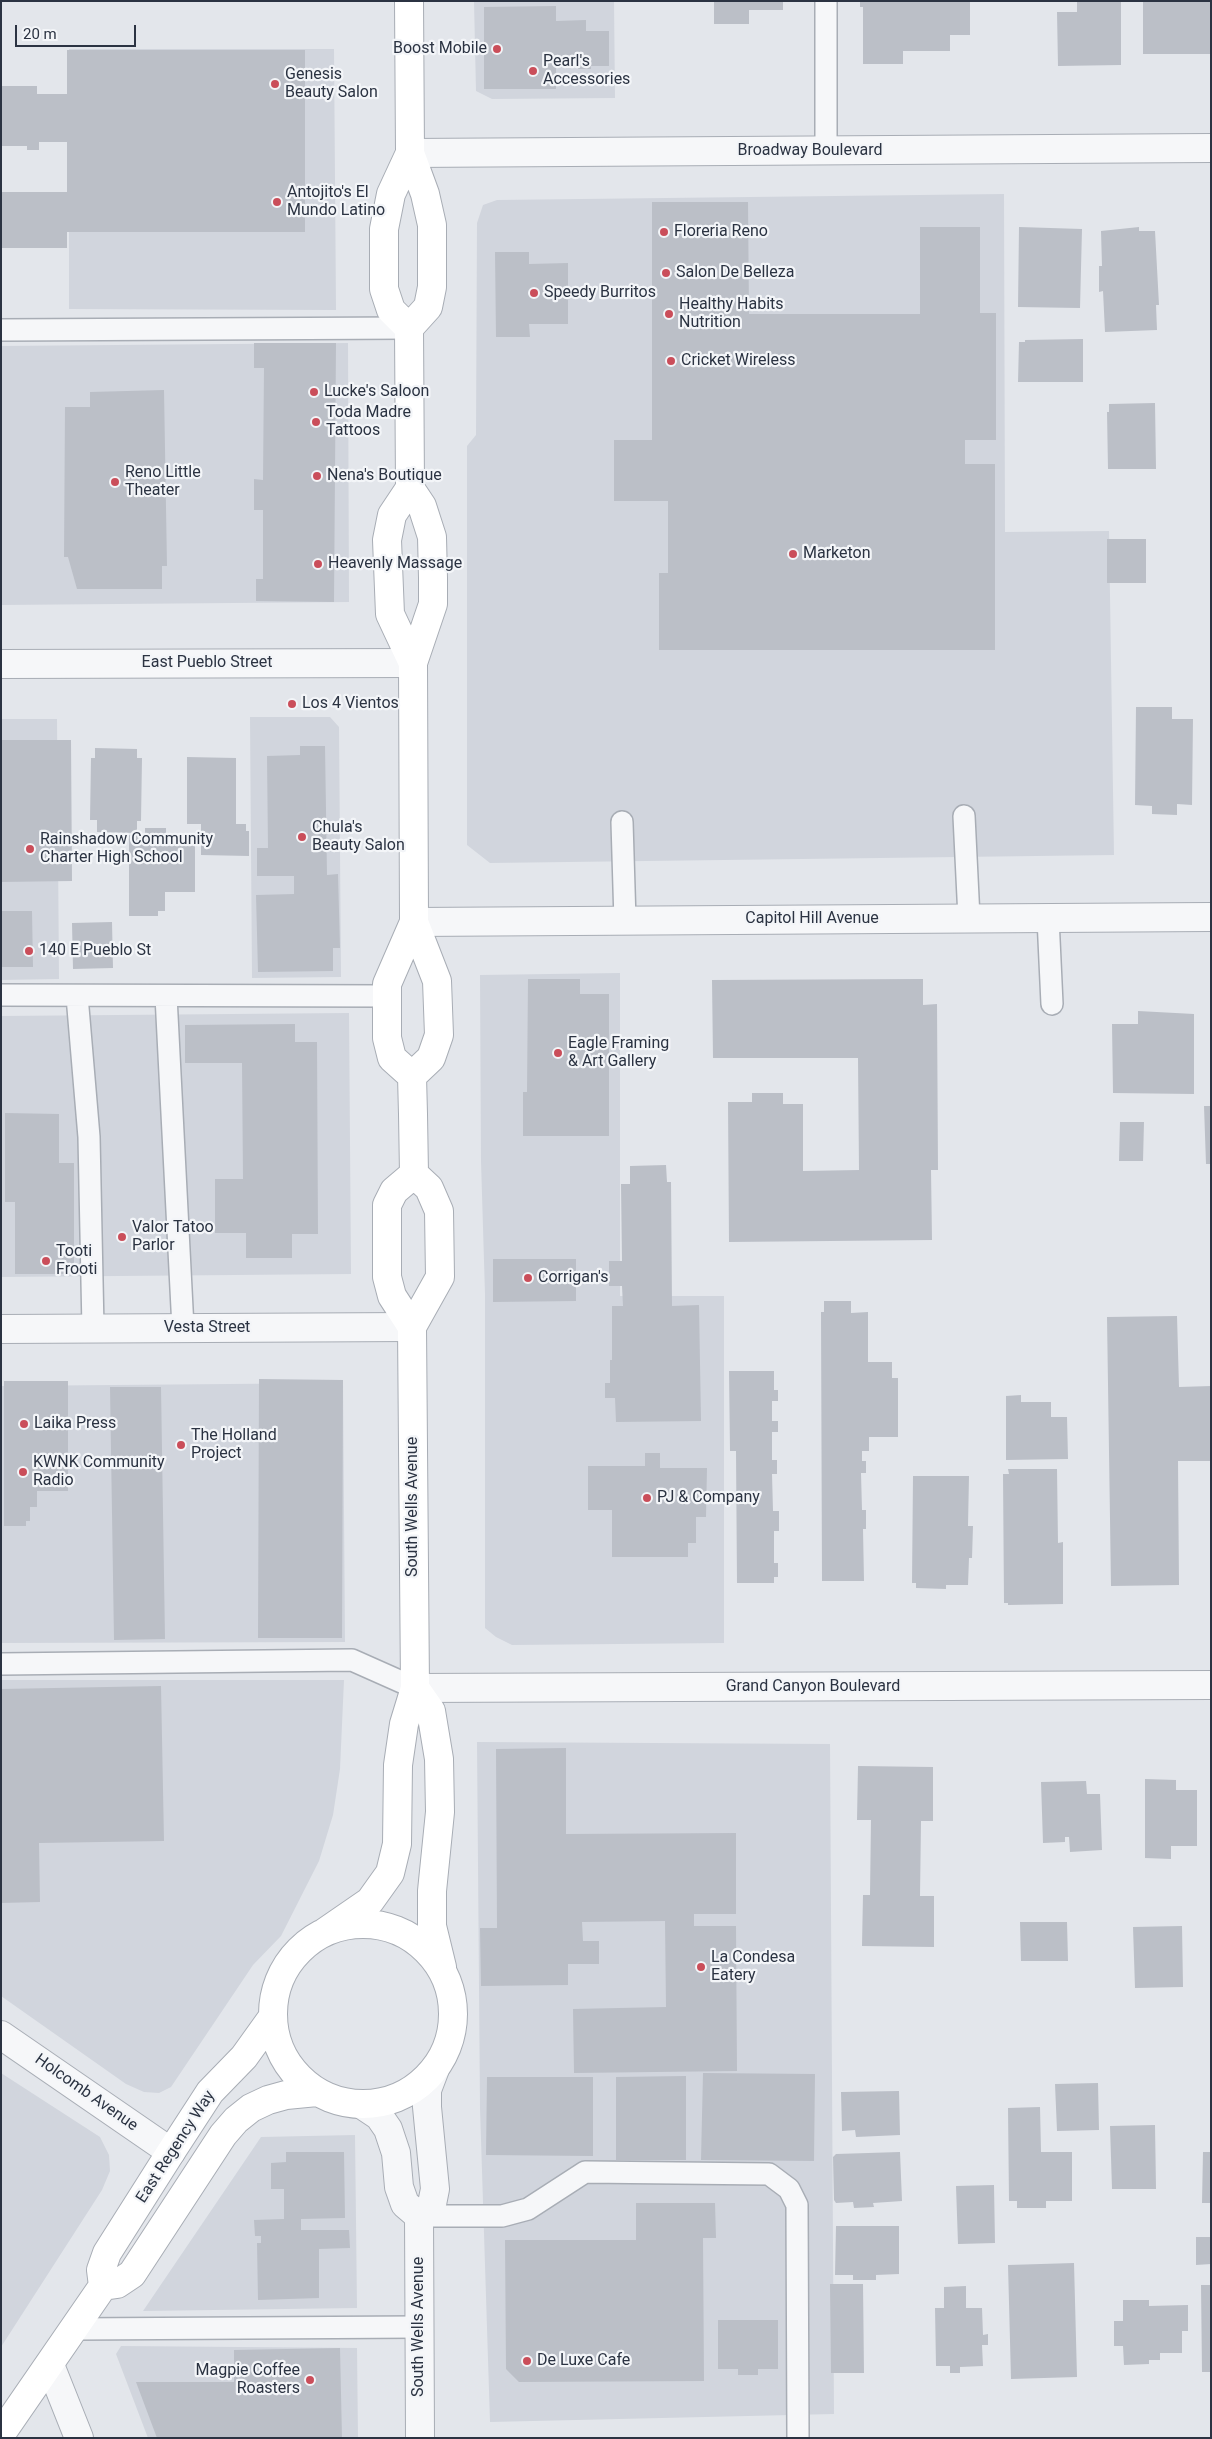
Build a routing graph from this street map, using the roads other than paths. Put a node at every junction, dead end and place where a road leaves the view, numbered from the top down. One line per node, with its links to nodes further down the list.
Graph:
1 (409, 1): 5 (main road)
2 (826, 1): 4 (lane)
3 (1211, 148): 4 (street, Broadway Boulevard)
4 (826, 151): 5 (street, Broadway Boulevard)
5 (410, 153): 6 (main road); 6 (main road)
6 (409, 328): 7 (lane); 8 (main road)
7 (1, 330)
8 (410, 488): 9 (main road); 9 (main road)
9 (413, 663): 10 (street, East Pueblo Street); 17 (main road)
10 (1, 664)
11 (964, 816): 14 (lane)
12 (622, 822): 16 (lane)
13 (1211, 917): 15 (street, Capitol Hill Avenue)
14 (969, 918): 15 (street, Capitol Hill Avenue); 16 (street, Capitol Hill Avenue)
15 (1048, 918): 22 (lane)
16 (625, 921): 17 (street, Capitol Hill Avenue)
17 (414, 922): 21 (main road); 23 (main road)
18 (1, 995): 19 (lane)
19 (76, 996): 20 (lane); 28 (lane)
20 (166, 996): 21 (lane); 26 (lane)
21 (387, 996): 23 (main road)
22 (1052, 1004)
23 (412, 1076): 24 (main road)
24 (414, 1174): 25 (main road, South Wells Avenue); 25 (main road)
25 (412, 1327): 26 (street, Vesta Street); 31 (main road, South Wells Avenue)
26 (182, 1328): 28 (street, Vesta Street)
27 (1, 1329): 28 (street, Vesta Street)
28 (93, 1329)
29 (1, 1664): 31 (lane)
30 (1211, 1685): 31 (street, Grand Canyon Boulevard)
31 (415, 1688): 32 (main road, South Wells Avenue); 33 (main road)
32 (325, 1932): 33 (main road); 34 (main road, South Wells Avenue)
33 (444, 1974): 36 (main road)
34 (272, 2018): 37 (main road); 39 (main road, East Regency Way)
35 (1, 2035): 39 (street, Holcomb Avenue)
36 (435, 2069): 38 (main road); 40 (street)
37 (317, 2092): 38 (main road); 41 (main road, East Regency Way)
38 (361, 2104): 40 (street)
39 (170, 2152): 41 (main road, East Regency Way)
40 (418, 2216): 42 (street, South Wells Avenue); 48 (lane)
41 (103, 2286): 43 (main road)
42 (419, 2327): 43 (lane); 47 (street, South Wells Avenue)
43 (74, 2330): 44 (main road)
44 (50, 2365): 45 (main road); 46 (street)
45 (1, 2434)
46 (79, 2438)
47 (420, 2438)
48 (798, 2438)

